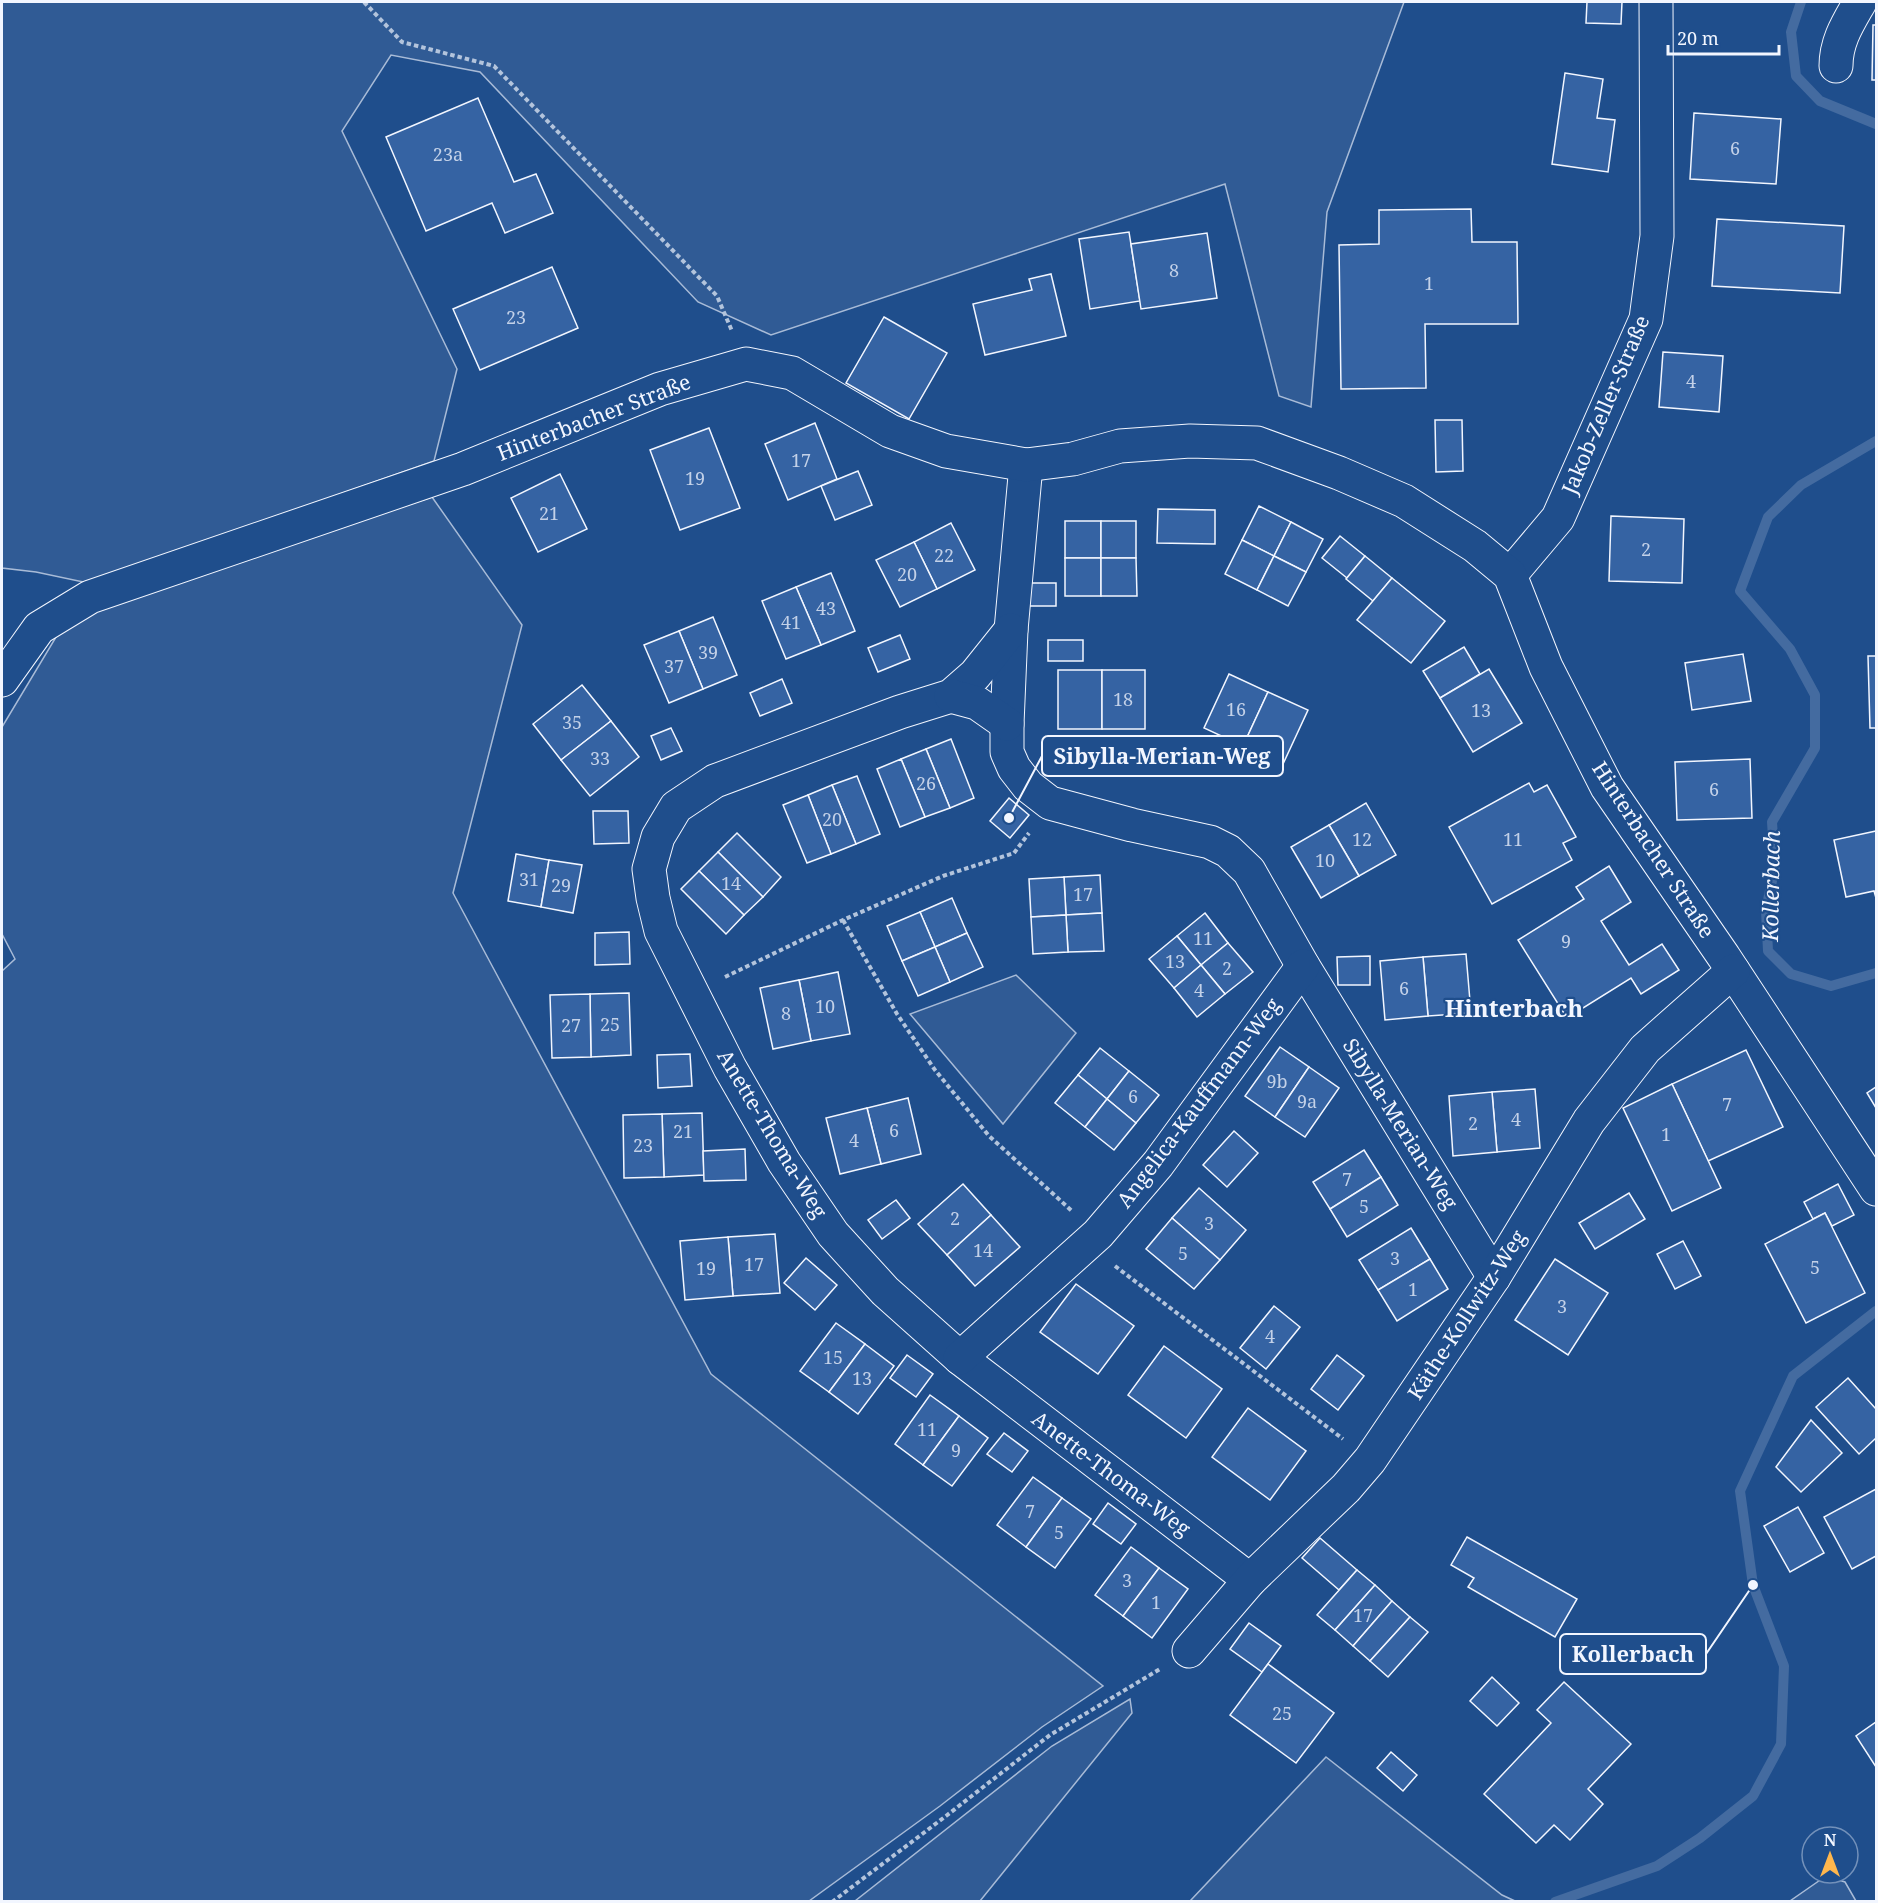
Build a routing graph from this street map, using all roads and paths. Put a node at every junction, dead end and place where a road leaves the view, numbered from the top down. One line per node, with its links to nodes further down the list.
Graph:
1 (364, 2): 5 (path)
2 (1656, 2): 7 (street, Jakob-Zeller-Straße)
3 (1860, 2): 4 (street)
4 (1836, 66)
5 (746, 364): 6 (street, Hinterbacher Straße); 9 (street, Hinterbacher Straße)
6 (1026, 465): 7 (street, Hinterbacher Straße); 8 (street, Sibylla-Merian-Weg)
7 (1510, 575): 15 (street, Hinterbacher Straße)
8 (1011, 630): 10 (street, Anette-Thoma-Weg); 11 (street, Sibylla-Merian-Weg)
9 (2, 680)
10 (951, 696): 11 (street); 16 (street, Anette-Thoma-Weg)
11 (1006, 724): 12 (street, Sibylla-Merian-Weg)
12 (1050, 802): 13 (path); 14 (street, Sibylla-Merian-Weg)
13 (843, 920): 16 (path); 18 (path)
14 (1303, 966): 18 (street, Angelica-Kauffmann-Weg); 19 (street, Sibylla-Merian-Weg)
15 (1733, 971): 17 (street, Hinterbacher Straße); 19 (street, Käthe-Kollwitz-Weg)
16 (691, 993): 20 (street, Anette-Thoma-Weg)
17 (1876, 1189)
18 (1093, 1239): 20 (street, Angelica-Kauffmann-Weg); 21 (path)
19 (1494, 1277): 21 (street, Käthe-Kollwitz-Weg)
20 (960, 1358): 22 (street, Anette-Thoma-Weg)
21 (1370, 1460): 22 (street, Käthe-Kollwitz-Weg)
22 (1250, 1580): 23 (street, Käthe-Kollwitz-Weg)
23 (1189, 1651): 24 (path)
24 (831, 1902)

